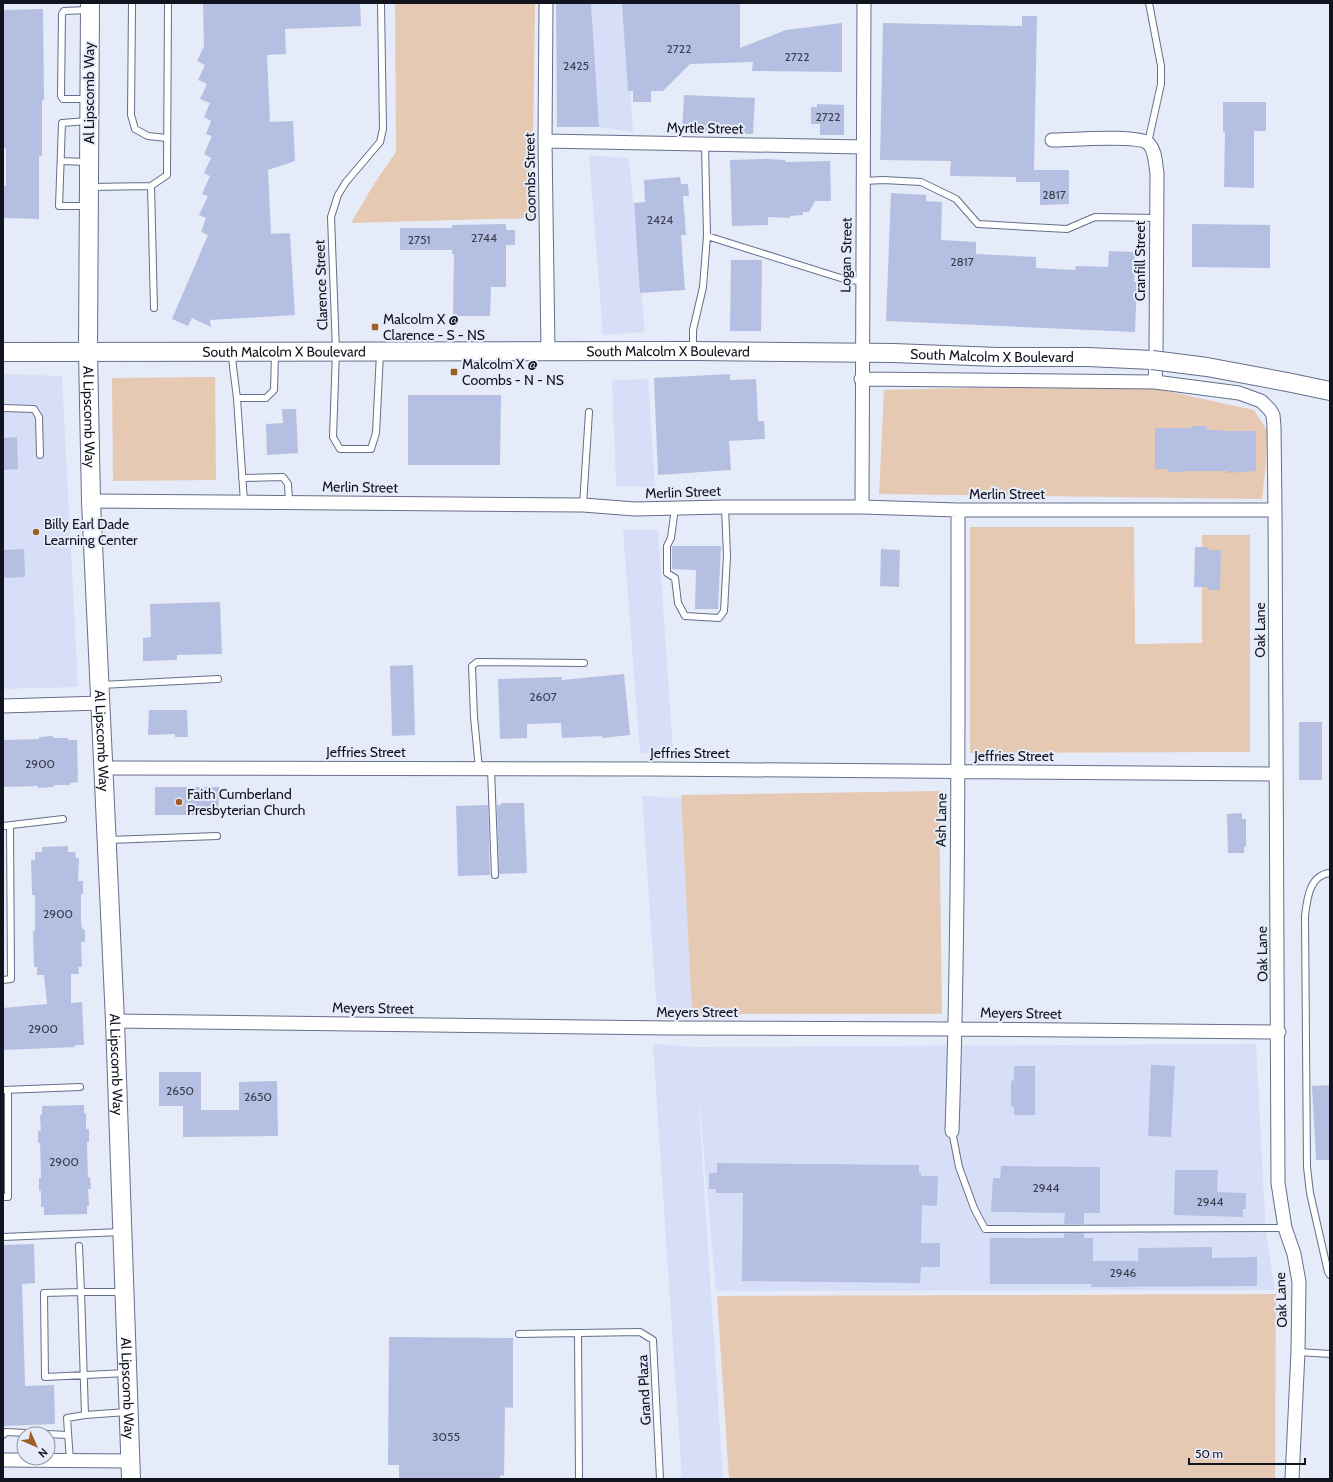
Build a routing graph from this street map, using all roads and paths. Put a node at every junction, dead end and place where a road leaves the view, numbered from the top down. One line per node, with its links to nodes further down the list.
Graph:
1 (132, 3): 10 (lane)
2 (168, 3): 10 (lane)
3 (381, 3): 28 (lane, Clarence Street)
4 (546, 3): 12 (street, Coombs Street)
5 (864, 3): 15 (street, Logan Street)
6 (1149, 3): 13 (lane)
7 (90, 6): 8 (street, Al Lipscomb Way); 8 (lane)
8 (89, 99): 9 (street, Al Lipscomb Way)
9 (89, 121): 16 (lane); 17 (street, Al Lipscomb Way)
10 (167, 138): 19 (lane)
11 (1052, 140): 13 (street)
12 (545, 141): 14 (street, Myrtle Street); 29 (street, Coombs Street)
13 (1148, 143): 22 (street, Cranfill Street)
14 (706, 145): 15 (street, Myrtle Street); 23 (lane)
15 (863, 147): 18 (street, Logan Street)
16 (61, 161): 17 (lane); 21 (lane)
17 (89, 162): 20 (street, Al Lipscomb Way)
18 (864, 182): 22 (lane); 24 (street, Logan Street)
19 (151, 186): 20 (lane); 25 (lane)
20 (89, 187): 21 (street, Al Lipscomb Way)
21 (89, 206): 32 (street, Al Lipscomb Way)
22 (1156, 218): 36 (street, Cranfill Street)
23 (707, 236): 24 (lane); 30 (lane)
24 (862, 281): 34 (street, Logan Street)
25 (154, 308)
26 (232, 351): 27 (street, South Malcolm X Boulevard); 32 (street, South Malcolm X Boulevard); 38 (lane)
27 (275, 351): 28 (street, South Malcolm X Boulevard); 38 (lane)
28 (336, 351): 33 (street, South Malcolm X Boulevard); 33 (lane, Clarence Street)
29 (548, 351): 30 (street, South Malcolm X Boulevard); 33 (street, South Malcolm X Boulevard)
30 (693, 351): 34 (street, South Malcolm X Boulevard)
31 (3, 352): 32 (street, South Malcolm X Boulevard)
32 (88, 352): 43 (street, Al Lipscomb Way)
33 (380, 352)
34 (861, 354): 35 (street, Logan Street); 37 (street, South Malcolm X Boulevard, bridge)
35 (861, 379): 36 (street, Oak Lane); 48 (street, Logan Street)
36 (1155, 382): 51 (street, Oak Lane)
37 (1330, 391)
38 (237, 398): 42 (lane)
39 (3, 408): 41 (lane)
40 (589, 412): 46 (lane)
41 (40, 455)
42 (242, 478): 44 (lane); 45 (lane)
43 (91, 501): 44 (street, Merlin Street); 54 (street, Al Lipscomb Way)
44 (244, 502): 45 (street, Merlin Street)
45 (289, 502): 46 (street, Merlin Street)
46 (583, 505): 49 (street, Merlin Street)
47 (725, 507): 48 (street, Merlin Street); 49 (street, Merlin Street); 49 (lane)
48 (862, 507): 50 (street, Merlin Street)
49 (675, 508)
50 (958, 510): 51 (street, Merlin Street); 58 (street, Ash Lane)
51 (1275, 510): 59 (street, Oak Lane)
52 (584, 663): 57 (lane)
53 (218, 678): 54 (lane)
54 (100, 694): 55 (street); 56 (street, Al Lipscomb Way)
55 (3, 706)
56 (104, 768): 57 (street, Jeffries Street); 64 (street, Al Lipscomb Way)
57 (485, 769): 58 (street, Jeffries Street); 66 (lane)
58 (958, 772): 59 (street, Jeffries Street); 69 (street, Ash Lane)
59 (1276, 774): 70 (street, Oak Lane)
60 (63, 819): 62 (lane)
61 (3, 826): 62 (lane)
62 (10, 826): 67 (lane)
63 (217, 836): 64 (lane)
64 (108, 840): 68 (street, Al Lipscomb Way)
65 (1330, 873): 79 (lane)
66 (495, 875)
67 (3, 980)
68 (115, 1021): 69 (street, Meyers Street); 76 (street, Al Lipscomb Way)
69 (955, 1029): 70 (street, Meyers Street); 73 (street, Ash Lane)
70 (1279, 1032): 75 (street, Oak Lane)
71 (80, 1086): 72 (lane)
72 (6, 1090): 74 (lane)
73 (952, 1130): 75 (lane)
74 (3, 1197)
75 (1285, 1228): 84 (street, Oak Lane)
76 (123, 1232): 77 (lane); 81 (street, Al Lipscomb Way)
77 (3, 1236)
78 (79, 1246): 80 (lane)
79 (1330, 1275)
80 (81, 1292): 81 (lane); 87 (lane); 87 (lane)
81 (124, 1292): 86 (street, Al Lipscomb Way)
82 (578, 1333): 83 (lane, Grand Plaza); 100 (lane); 101 (lane, Grand Plaza)
83 (519, 1334)
84 (1298, 1352): 85 (lane); 102 (street, Oak Lane)
85 (1330, 1354)
86 (127, 1373): 87 (lane); 88 (street, Al Lipscomb Way)
87 (83, 1376): 89 (lane)
88 (129, 1412): 89 (lane); 98 (street, Al Lipscomb Way)
89 (85, 1415): 93 (lane)
90 (16, 1432): 92 (lane)
91 (56, 1434): 93 (lane)
92 (3, 1435)
93 (68, 1435): 97 (lane)
94 (3, 1460): 95 (street)
95 (16, 1460)
96 (56, 1460): 97 (street)
97 (70, 1461): 98 (street)
98 (130, 1461): 99 (street, Al Lipscomb Way)
99 (130, 1479)
100 (579, 1479)
101 (660, 1479)
102 (1292, 1479)

